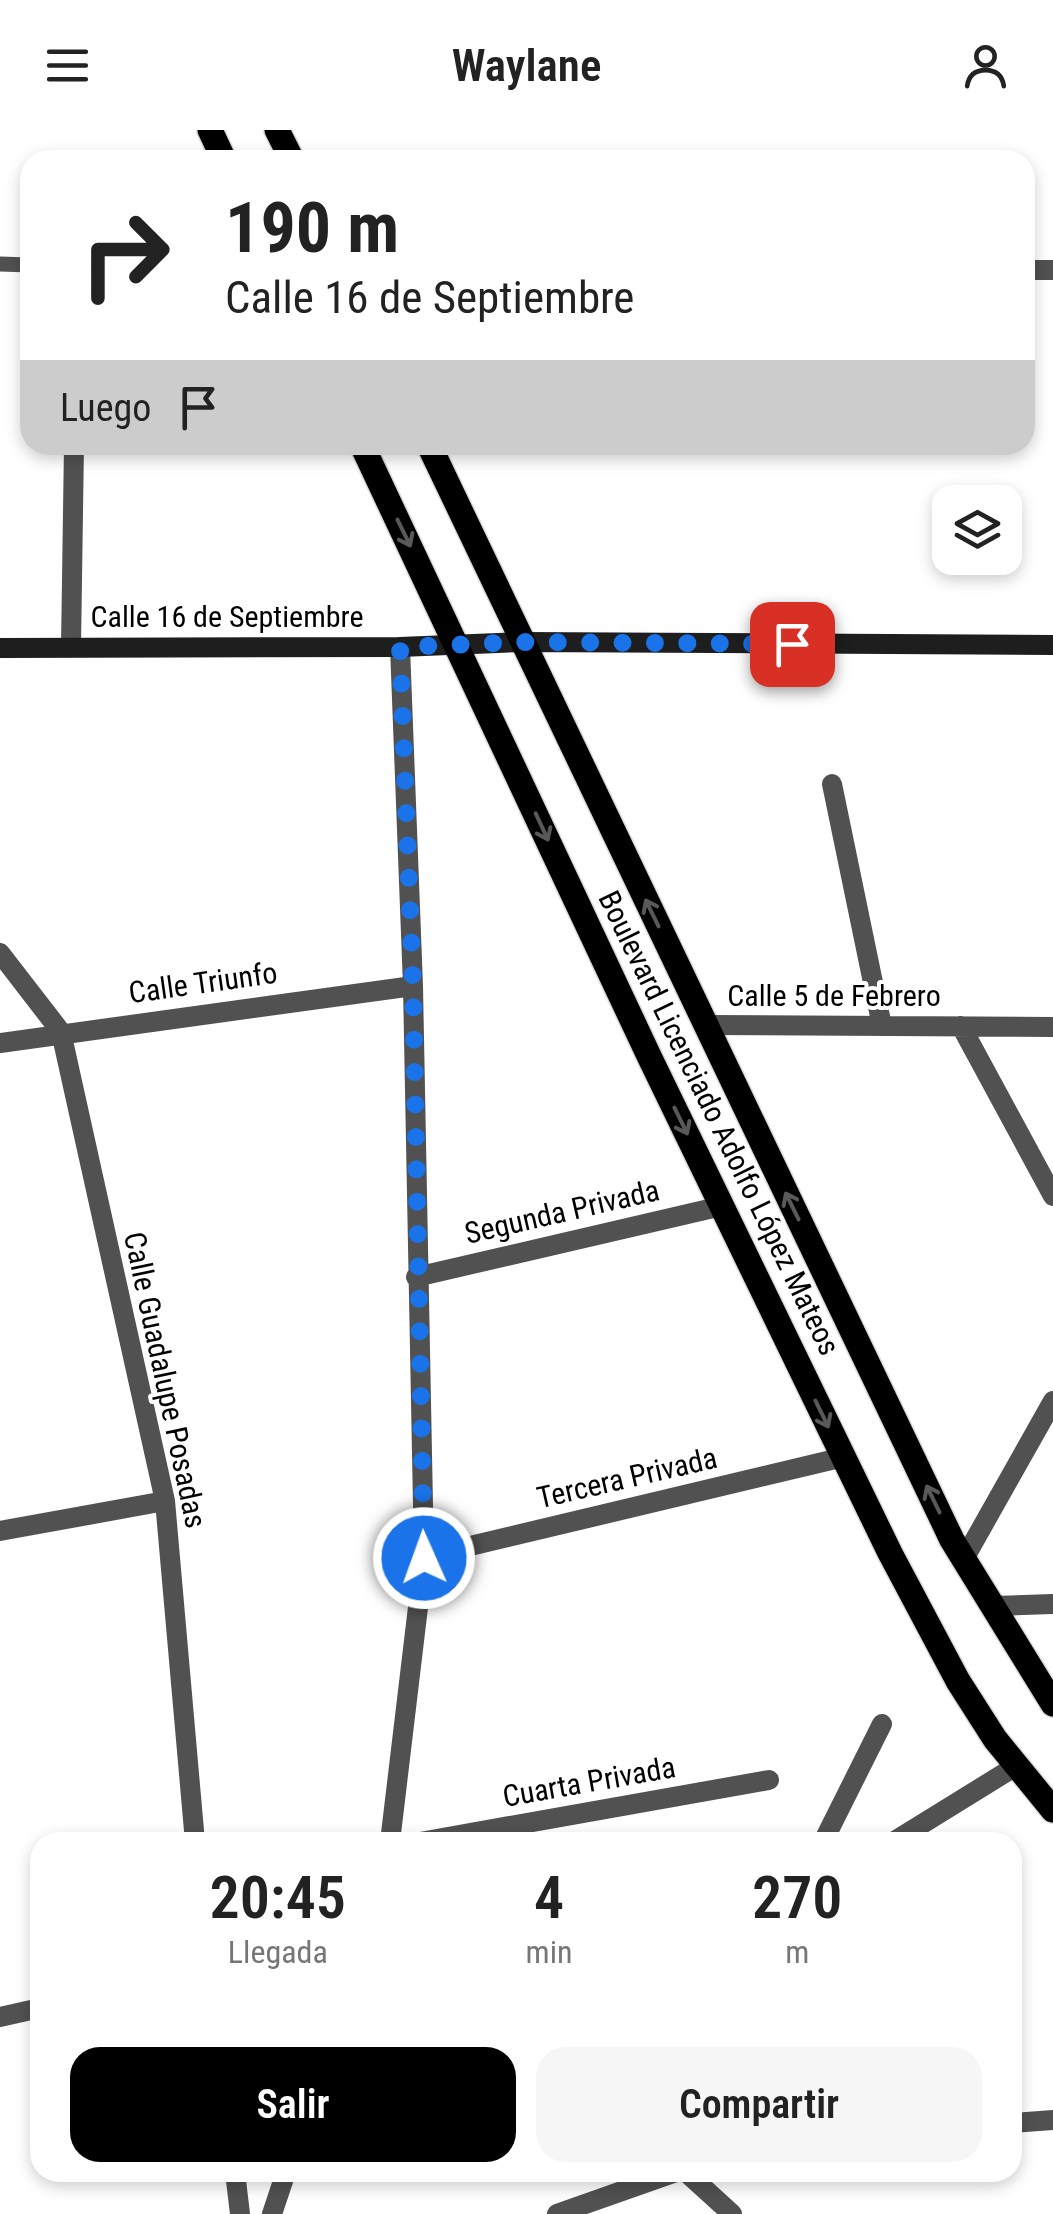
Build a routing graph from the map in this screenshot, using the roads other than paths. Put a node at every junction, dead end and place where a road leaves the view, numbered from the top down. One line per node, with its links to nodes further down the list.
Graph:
1 (74, 455): 7 (street)
2 (367, 455): 5 (main road, Boulevard Licenciado Adolfo López Mateos, one-way to 5)
3 (434, 455): 4 (main road, Boulevard Licenciado Adolfo López Mateos)
4 (523, 642): 5 (main road, Calle 16 de Septiembre); 6 (main road, Calle 16 de Septiembre); 13 (main road, Boulevard Licenciado Adolfo López Mateos, one-way to 4)
5 (458, 645): 8 (main road, Calle 16 de Septiembre); 20 (main road, Boulevard Licenciado Adolfo López Mateos, one-way to 20)
6 (1053, 645)
7 (71, 647): 8 (main road, Calle 16 de Septiembre); 9 (main road, Calle 16 de Septiembre)
8 (400, 647): 12 (street)
9 (0, 648)
10 (832, 784): 14 (street)
11 (0, 953): 17 (street, Calle Guadalupe Posadas)
12 (413, 986): 17 (street, Calle Triunfo); 21 (street)
13 (706, 1025): 14 (street, Calle 5 de Febrero); 27 (main road, Boulevard Licenciado Adolfo López Mateos, one-way to 13)
14 (882, 1026): 15 (street, Calle 5 de Febrero)
15 (961, 1026): 16 (street, Calle 5 de Febrero); 19 (street, Calle 5 de Febrero)
16 (1053, 1026)
17 (61, 1032): 18 (street, Calle Triunfo); 24 (street, Calle Guadalupe Posadas)
18 (0, 1042)
19 (1053, 1196)
20 (722, 1206): 21 (street, Segunda Privada); 23 (main road, Boulevard Licenciado Adolfo López Mateos, one-way to 23)
21 (416, 1276): 26 (street)
22 (1053, 1400): 27 (street)
23 (844, 1457): 26 (street, Tercera Privada); 32 (main road, Boulevard Licenciado Adolfo López Mateos)
24 (164, 1501): 25 (street); 35 (street, Calle Guadalupe Posadas)
25 (0, 1531)
26 (424, 1558): 36 (street)
27 (964, 1559): 29 (main road, Boulevard Licenciado Adolfo López Mateos)
28 (1053, 1604): 29 (street)
29 (992, 1606): 30 (main road, Boulevard Licenciado Adolfo López Mateos)
30 (1053, 1704)
31 (882, 1724): 38 (street)
32 (1016, 1766): 34 (main road, Boulevard Licenciado Adolfo López Mateos); 39 (street)
33 (769, 1780): 37 (street, Cuarta Privada)
34 (1053, 1810)
35 (194, 1832)
36 (391, 1832)
37 (476, 1832)
38 (828, 1832)
39 (910, 1832)
40 (30, 2010): 41 (street)
41 (0, 2017)
42 (1053, 2120): 43 (street)
43 (1022, 2122)
44 (236, 2182): 48 (street)
45 (283, 2182): 49 (street)
46 (647, 2182): 50 (street)
47 (697, 2182): 51 (street)
48 (240, 2214)
49 (272, 2214)
50 (556, 2214)
51 (732, 2214)

